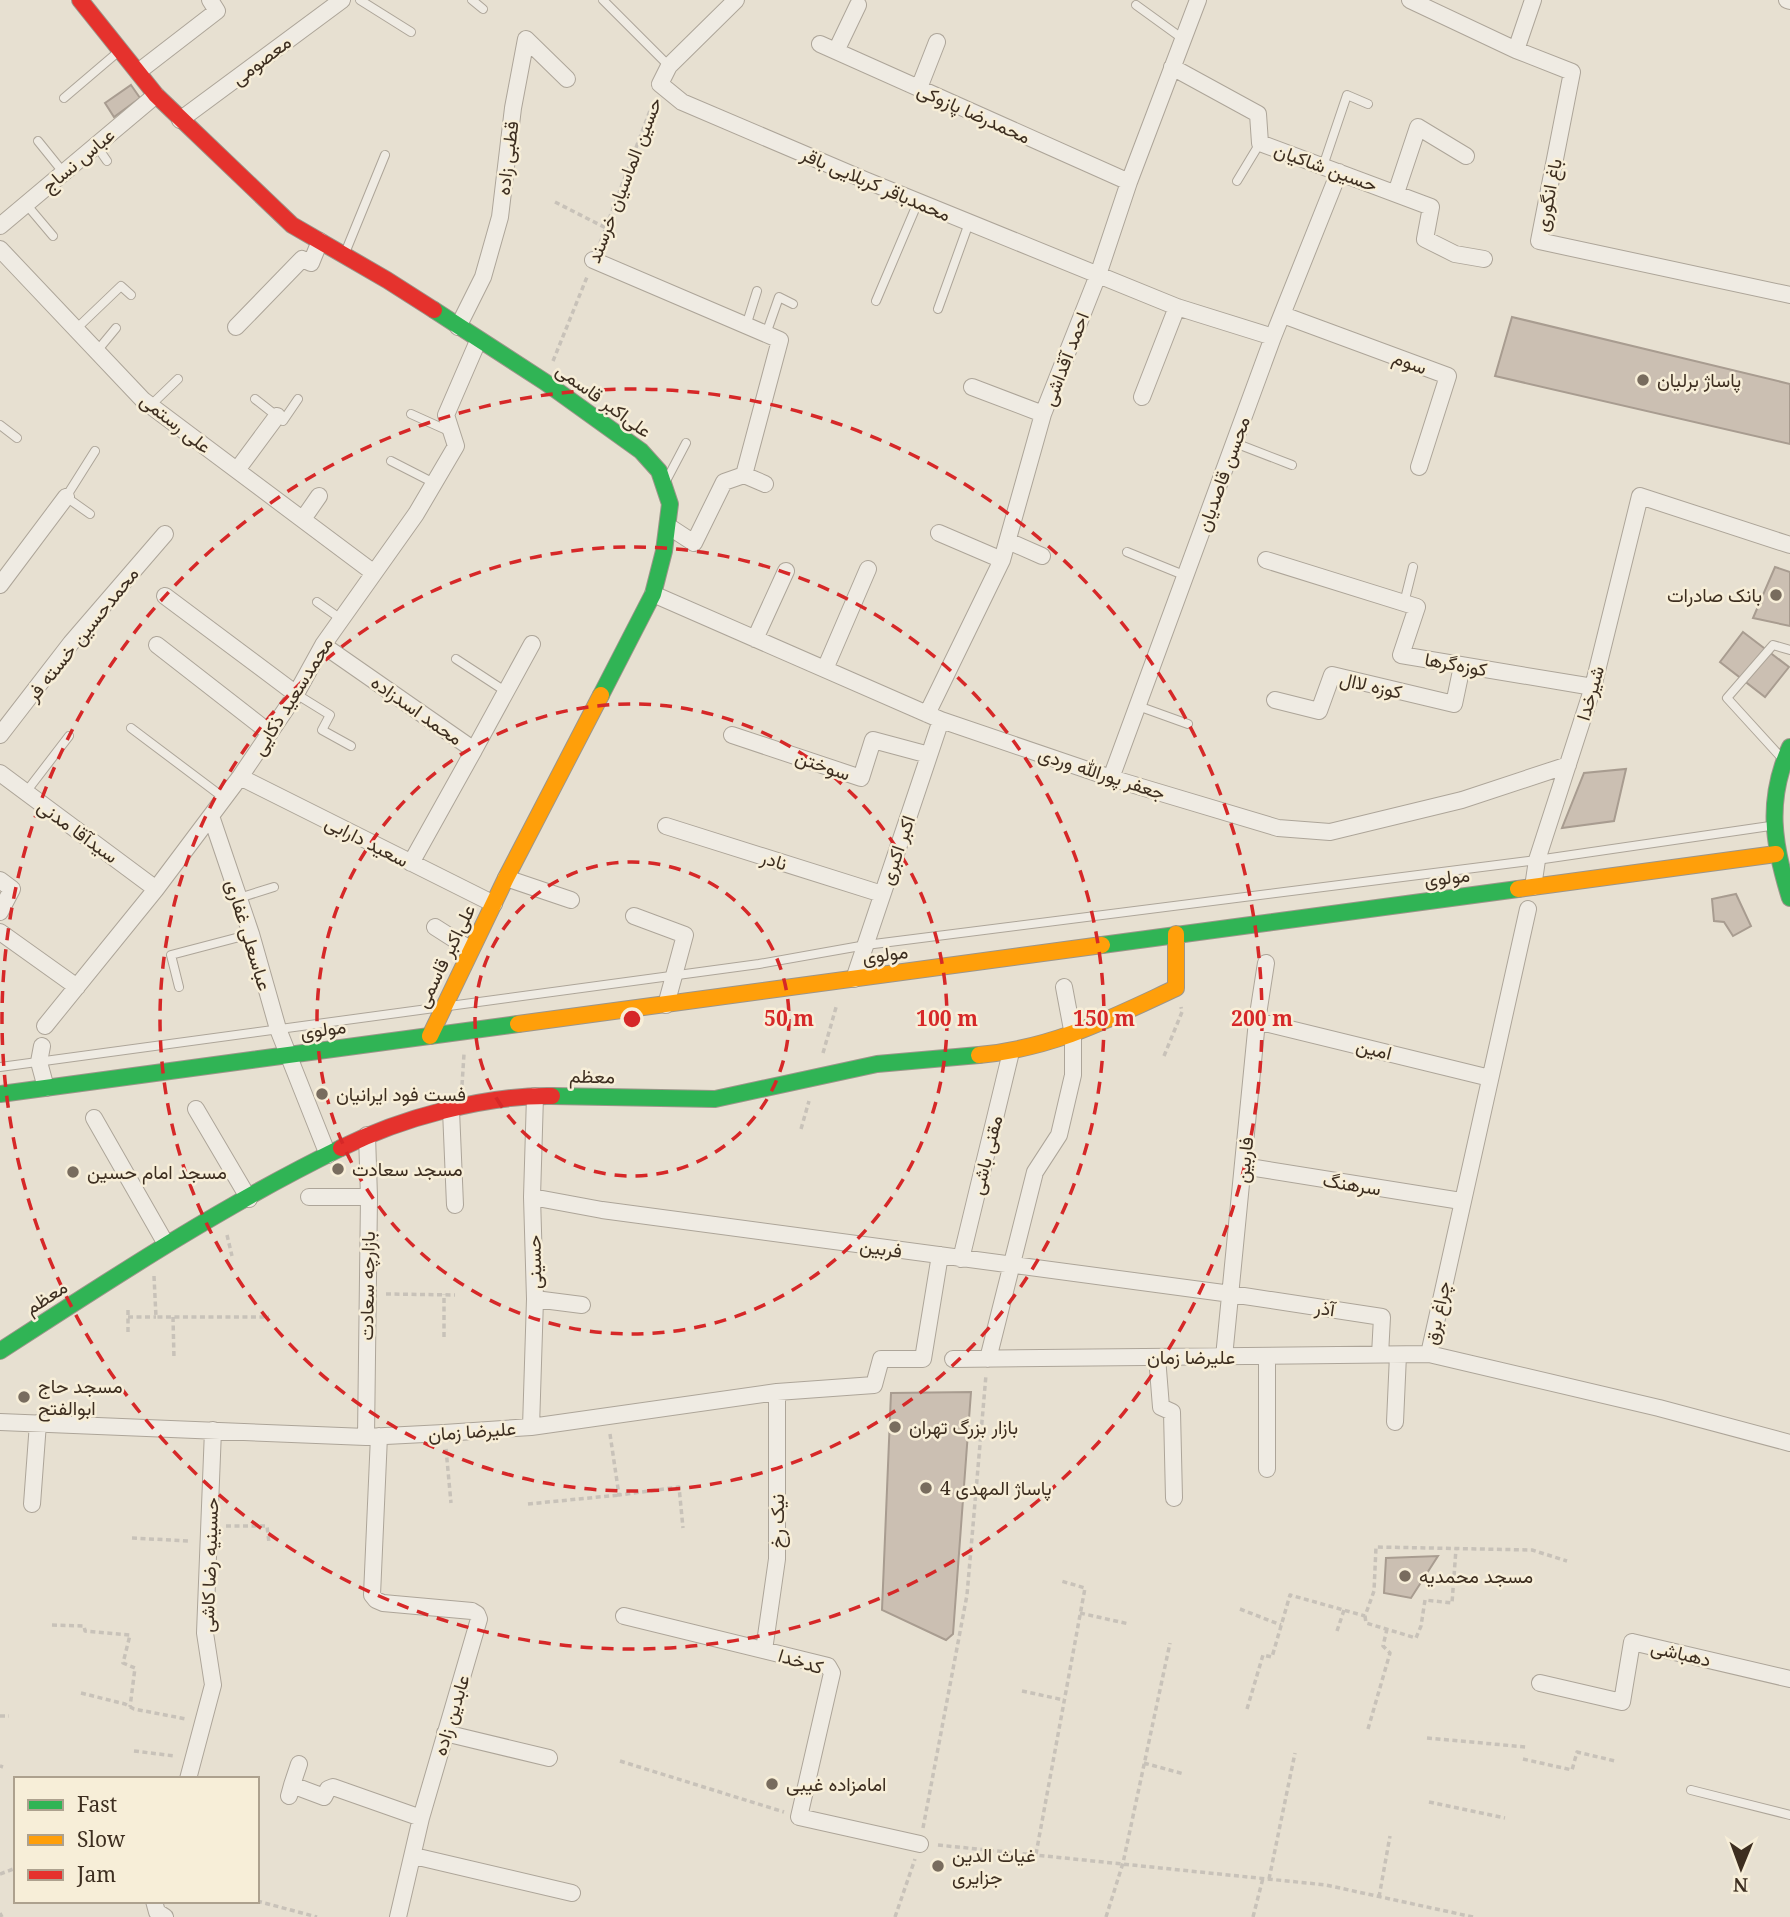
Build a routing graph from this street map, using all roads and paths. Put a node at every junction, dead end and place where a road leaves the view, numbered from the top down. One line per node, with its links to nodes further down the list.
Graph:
1 (80, 0): 18 (street, علی‌اکبر قاسمی)
2 (210, 0): 23 (street)
3 (342, 0): 30 (street, معصومی)
4 (360, 0): 14 (lane)
5 (472, 0): 13 (lane)
6 (603, 0): 21 (lane)
7 (736, 0): 21 (street, حسین الماسیان خرسند)
8 (1198, 0): 15 (street, احمد آقداشی)
9 (1533, 0): 19 (street)
10 (1414, 1): 19 (street, باغ انگوری)
11 (858, 5): 20 (street)
12 (1136, 5): 15 (lane)
13 (483, 9)
14 (411, 32)
15 (1183, 39): 22 (street, احمد آقداشی)
16 (937, 42): 26 (street)
17 (820, 44): 20 (street, محمدرضا پازوکی)
18 (121, 50): 23 (street, علی‌اکبر قاسمی); 28 (lane)
19 (1516, 50): 58 (street, باغ انگوری)
20 (836, 51): 26 (street, محمدرضا پازوکی)
21 (669, 66): 25 (street, حسین الماسیان خرسند)
22 (1172, 67): 32 (street, حسین شاکیان); 41 (street, احمد آقداشی)
23 (138, 72): 27 (street, علی‌اکبر قاسمی)
24 (567, 79): 66 (street, قطبی زاده)
25 (660, 84): 44 (street, محمدباقر کربلایی باقر); 48 (path, حسین الماسیان خرسند)
26 (919, 88): 41 (street, محمدرضا پازوکی)
27 (156, 95): 30 (street, علی‌اکبر قاسمی); 33 (street, عباس نساج)
28 (64, 98)
29 (1368, 104): 37 (lane)
30 (180, 120): 50 (street, علی‌اکبر قاسمی)
31 (38, 141): 38 (lane)
32 (1260, 143): 37 (street, حسین شاکیان); 40 (lane)
33 (96, 145): 36 (lane); 38 (street, عباس نساج)
34 (386, 155): 52 (lane)
35 (1466, 156): 42 (street)
36 (107, 161)
37 (1323, 166): 39 (street, حسین شاکیان)
38 (63, 172): 45 (street, عباس نساج)
39 (1339, 172): 42 (street, حسین شاکیان); 63 (street, محسن قاصدیان)
40 (1237, 181)
41 (1129, 182): 55 (street, احمد آقداشی)
42 (1396, 193): 53 (street, حسین شاکیان)
43 (555, 202): 48 (path)
44 (918, 202): 46 (street, محمدباقر کربلایی باقر); 59 (lane)
45 (26, 204): 47 (street, عباس نساج); 49 (lane)
46 (970, 223): 55 (street, محمدباقر کربلایی باقر); 62 (lane)
47 (0, 226)
48 (606, 228): 54 (path, حسین الماسیان خرسند)
49 (53, 236)
50 (320, 242): 52 (street, علی‌اکبر قاسمی); 65 (street)
51 (0, 249): 68 (street, علی رستمی)
52 (344, 256): 66 (street, علی‌اکبر قاسمی)
53 (1484, 259)
54 (593, 260): 64 (street); 74 (path, حسین الماسیان خرسند)
55 (1098, 275): 61 (street, محمدباقر کربلایی باقر); 81 (street, احمد آقداشی)
56 (757, 291): 64 (lane)
57 (131, 295): 68 (lane)
58 (1790, 295)
59 (876, 301)
60 (793, 303): 69 (lane)
61 (1177, 307): 70 (street, محمدباقر کربلایی باقر); 76 (street)
62 (938, 309)
63 (1283, 314): 70 (street, محسن قاصدیان); 91 (street, سوم)
64 (746, 326): 69 (street)
65 (236, 327)
66 (458, 327): 71 (street, علی‌اکبر قاسمی)
67 (116, 328): 72 (lane)
68 (76, 329): 72 (street, علی رستمی)
69 (773, 337): 93 (street)
70 (1273, 337): 87 (street, محسن قاصدیان)
71 (478, 341): 74 (street, علی‌اکبر قاسمی); 84 (street, محمدسعید ذکایی)
72 (97, 351): 79 (street, علی رستمی)
73 (178, 379): 79 (lane)
74 (545, 382): 96 (street, علی‌اکبر قاسمی)
75 (972, 387): 81 (street)
76 (1142, 397)
77 (256, 399): 82 (lane)
78 (298, 399): 82 (lane)
79 (151, 405): 92 (street, علی رستمی)
80 (411, 414): 84 (lane)
81 (1043, 414): 104 (street, احمد آقداشی)
82 (277, 416): 92 (street)
83 (0, 425): 85 (lane)
84 (451, 432): 94 (street, محمدسعید ذکایی)
85 (17, 438)
86 (686, 443): 96 (lane)
87 (1235, 443): 90 (lane); 114 (street, محسن قاصدیان)
88 (95, 451): 98 (lane)
89 (391, 461): 94 (lane)
90 (1292, 465)
91 (1419, 467)
92 (237, 470): 100 (street, علی رستمی)
93 (744, 475): 95 (street); 101 (street)
94 (434, 483): 113 (street, محمدسعید ذکایی)
95 (765, 484)
96 (664, 485): 101 (street, علی‌اکبر قاسمی)
97 (319, 496): 100 (street)
98 (66, 497): 99 (lane); 115 (street)
99 (90, 514)
100 (303, 519): 113 (street, علی رستمی)
101 (668, 526): 116 (street, علی‌اکبر قاسمی)
102 (939, 533): 108 (street)
103 (165, 534): 139 (street, محمدحسین خسته فر)
104 (1008, 541): 107 (street); 108 (street, احمد آقداشی)
105 (1790, 545): 129 (street, شیرخدا)
106 (1127, 552): 114 (lane)
107 (1042, 556)
108 (1002, 560): 134 (street, احمد آقداشی)
109 (1266, 560): 119 (street)
110 (1413, 567): 119 (lane)
111 (868, 569): 128 (street)
112 (786, 571): 121 (street)
113 (374, 572): 120 (street, محمدسعید ذکایی)
114 (1186, 576): 133 (street, محسن قاصدیان)
115 (0, 585)
116 (653, 594): 121 (street, جعفر پورالله وردی); 157 (street, علی‌اکبر قاسمی)
117 (165, 596): 131 (street)
118 (317, 602): 120 (lane)
119 (1404, 603): 127 (street, کوزه‌گرها)
120 (341, 620): 124 (street, محمدسعید ذکایی)
121 (755, 639): 128 (street, جعفر پورالله وردی)
122 (532, 644): 130 (street)
123 (157, 645): 137 (street)
124 (323, 645): 131 (street, محمدسعید ذکایی); 142 (street, محمد اسدزاده)
125 (1790, 650): 143 (lane)
126 (456, 659): 130 (lane)
127 (1462, 666): 129 (street, کوزه‌گرها); 132 (street, کوزه لاال)
128 (825, 669): 134 (street, جعفر پورالله وردی)
129 (1593, 687): 145 (street, شیرخدا)
130 (505, 691): 142 (street)
131 (296, 694): 137 (street, محمدسعید ذکایی); 141 (lane)
132 (1275, 700)
133 (1138, 706): 135 (lane); 148 (street, محسن قاصدیان)
134 (934, 717): 144 (street, اکبر اکبری); 148 (street, جعفر پورالله وردی)
135 (1188, 724)
136 (131, 727): 150 (lane)
137 (271, 733): 147 (street, محمدسعید ذکایی)
138 (733, 734): 144 (street, سوختن)
139 (0, 735)
140 (69, 736): 149 (lane)
141 (351, 746)
142 (474, 750): 156 (street, محمد اسدزاده)
143 (1787, 753): 153 (street)
144 (929, 755): 162 (street, اکبر اکبری)
145 (1568, 765): 148 (street, جعفر پورالله وردی); 155 (street, شیرخدا)
146 (0, 773): 149 (street, سیدآقا مدنی)
147 (240, 777): 150 (street, محمدسعید ذکایی); 156 (street, سعید دارابی)
148 (1111, 778)
149 (26, 792): 161 (street, سیدآقا مدنی)
150 (224, 798): 151 (street, محمدسعید ذکایی)
151 (211, 816): 161 (street, محمدسعید ذکایی); 163 (street, عباسعلی غفاری)
152 (666, 826): 162 (street, نادر)
153 (1773, 826): 154 (street); 155 (lane)
154 (1776, 854): 160 (street, مولوی); 164 (street)
155 (1537, 860): 160 (street, شیرخدا); 174 (lane)
156 (411, 863): 166 (street, سعید دارابی)
157 (506, 878): 165 (street); 166 (street, علی‌اکبر قاسمی)
158 (0, 880): 168 (street)
159 (274, 887): 163 (lane)
160 (1533, 887): 173 (street, مولوی)
161 (156, 889): 179 (street, محمدسعید ذکایی)
162 (883, 894): 174 (street, اکبر اکبری)
163 (239, 898): 172 (street, عباسعلی غفاری)
164 (1790, 898)
165 (571, 900)
166 (494, 904): 175 (street, علی‌اکبر قاسمی)
167 (1528, 909): 197 (street, چراغ برق)
168 (0, 912)
169 (634, 916): 177 (street)
170 (435, 927): 175 (street)
171 (0, 932): 179 (street)
172 (251, 934): 180 (lane); 187 (street, عباسعلی غفاری)
173 (1176, 934): 178 (street, مولوی); 182 (street)
174 (866, 945): 177 (lane); 178 (street, اکبر اکبری)
175 (471, 950): 184 (street, علی‌اکبر قاسمی)
176 (1266, 963): 185 (street, فاربین)
177 (674, 975): 183 (street); 184 (lane)
178 (848, 980): 183 (street, مولوی); 196 (path)
179 (77, 987): 186 (street, محمدسعید ذکایی)
180 (179, 987)
181 (1064, 987): 189 (street)
182 (1176, 988): 189 (street, معظم); 194 (path)
183 (666, 1005): 188 (street, مولوی)
184 (444, 1007): 187 (lane); 190 (street, علی‌اکبر قاسمی)
185 (1257, 1021): 197 (street, امین); 206 (street, فاربین)
186 (45, 1026)
187 (278, 1029): 192 (lane); 193 (street, عباسعلی غفاری)
188 (465, 1031): 190 (street, مولوی); 202 (path)
189 (1073, 1035): 191 (street, معظم); 216 (street)
190 (430, 1036): 193 (street, مولوی)
191 (1011, 1052): 196 (street, معظم); 215 (street, مقنی باشی)
192 (40, 1054): 195 (lane); 198 (street)
193 (287, 1055): 198 (street, مولوی); 205 (street)
194 (1164, 1056)
195 (0, 1068)
196 (816, 1077): 200 (street, معظم)
197 (1490, 1077): 211 (street, چراغ برق)
198 (46, 1088): 199 (street, مولوی)
199 (0, 1094)
200 (535, 1096): 202 (street, معظم); 209 (street, حسینی)
201 (196, 1109): 210 (street)
202 (456, 1109): 204 (street, معظم); 212 (street)
203 (94, 1118): 213 (street)
204 (367, 1135): 205 (street, معظم); 208 (street, بازارچه سعادت)
205 (328, 1155): 210 (street, معظم)
206 (1243, 1166): 211 (street, سرهنگ); 220 (street, فاربین)
207 (309, 1197): 208 (street)
208 (369, 1197): 217 (street, بازارچه سعادت)
209 (532, 1197): 214 (street, فربین); 221 (street, حسینی)
210 (249, 1199): 213 (street, معظم)
211 (1461, 1201): 231 (street, چراغ برق)
212 (455, 1205)
213 (160, 1249): 225 (path); 230 (street, معظم)
214 (940, 1255): 215 (street, فربین); 240 (street, علیرضا زمان)
215 (961, 1259): 216 (street, فربین)
216 (1012, 1265): 220 (street, فربین); 239 (street)
217 (366, 1294): 218 (path); 248 (street, بازارچه سعادت)
218 (444, 1294): 219 (path); 229 (path)
219 (455, 1294)
220 (1231, 1294): 232 (street, آذر); 236 (street, فاربین)
221 (535, 1299): 222 (street); 245 (street, حسینی)
222 (582, 1305)
223 (128, 1309): 224 (path)
224 (128, 1317): 225 (path); 228 (path)
225 (156, 1317): 226 (path)
226 (173, 1317): 227 (path); 237 (path)
227 (269, 1317)
228 (128, 1332)
229 (444, 1337)
230 (0, 1352)
231 (1429, 1354): 233 (street, علیرضا زمان); 249 (street, چراغ برق)
232 (1380, 1355): 233 (street, علیرضا زمان); 234 (street, علیرضا زمان)
233 (1398, 1355): 243 (street)
234 (1267, 1356): 236 (street, علیرضا زمان); 250 (street)
235 (1157, 1357): 236 (street, علیرضا زمان); 239 (street, علیرضا زمان); 252 (street)
236 (1224, 1357)
237 (174, 1359)
238 (953, 1359): 239 (street, علیرضا زمان)
239 (988, 1359): 308 (path)
240 (777, 1392): 241 (street, علیرضا زمان); 275 (street, نیک رخ)
241 (607, 1415): 245 (street, علیرضا زمان); 251 (path)
242 (0, 1422): 244 (street, علیرضا زمان)
243 (1395, 1422)
244 (37, 1423): 246 (street, علیرضا زمان); 254 (street)
245 (531, 1427): 247 (street, علیرضا زمان)
246 (213, 1430): 248 (street, علیرضا زمان); 257 (street, حسینیه رضا کاشی)
247 (444, 1433): 248 (street, علیرضا زمان); 253 (path)
248 (372, 1436): 263 (street, بازارچه سعادت)
249 (1790, 1443)
250 (1268, 1469)
251 (620, 1495): 255 (path); 256 (path)
252 (1174, 1498)
253 (451, 1503)
254 (32, 1504)
255 (528, 1504)
256 (683, 1528)
257 (210, 1534): 258 (path); 259 (path); 285 (street, حسینیه رضا کاشی)
258 (132, 1538)
259 (269, 1543)
260 (1456, 1549): 261 (path); 268 (path); 272 (path)
261 (1567, 1561)
262 (1060, 1581): 266 (path)
263 (376, 1600): 287 (street, عابدین زاده)
264 (1240, 1609): 271 (path)
265 (1344, 1610): 268 (path); 271 (path); 273 (path)
266 (1080, 1613): 270 (path); 280 (path)
267 (624, 1616): 275 (street, کدخدا)
268 (1365, 1616): 272 (path)
269 (52, 1625): 281 (path)
270 (1129, 1625)
271 (1281, 1625): 282 (path)
272 (1387, 1629): 286 (path)
273 (1337, 1631)
274 (1170, 1643): 297 (path)
275 (764, 1650): 304 (street, کدخدا)
276 (1790, 1679): 277 (street, دهباشی)
277 (1540, 1683)
278 (1023, 1691): 280 (path)
279 (81, 1693): 281 (path)
280 (1064, 1700): 309 (path)
281 (130, 1707): 285 (path)
282 (1247, 1709)
283 (0, 1716): 284 (path)
284 (9, 1716)
285 (202, 1721): 293 (street, حسینیه رضا کاشی)
286 (1368, 1729)
287 (445, 1733): 292 (street); 305 (street, عابدین زاده)
288 (1427, 1738): 289 (path)
289 (1526, 1747)
290 (134, 1751): 293 (path)
291 (1295, 1753): 313 (path)
292 (549, 1758)
293 (194, 1759): 300 (street, حسینیه رضا کاشی)
294 (1523, 1759): 296 (path)
295 (620, 1760): 304 (path)
296 (1615, 1761)
297 (1144, 1763): 299 (path); 311 (path)
298 (299, 1764): 305 (street)
299 (1184, 1774)
300 (189, 1777)
301 (1691, 1790): 303 (lane)
302 (1429, 1802): 306 (path)
303 (1790, 1815)
304 (799, 1817): 308 (street)
305 (421, 1818): 310 (street, عابدین زاده)
306 (1504, 1818)
307 (1390, 1836): 315 (path)
308 (920, 1844): 309 (path); 321 (path)
309 (1036, 1854): 311 (path)
310 (414, 1856): 314 (street); 320 (street, عابدین زاده)
311 (1123, 1863): 312 (path); 322 (path)
312 (1263, 1878): 313 (path); 323 (path)
313 (1269, 1879): 315 (path)
314 (572, 1894)
315 (1379, 1897): 324 (path)
316 (259, 1902): 319 (path)
317 (155, 1903): 318 (street)
318 (165, 1917)
319 (317, 1917)
320 (398, 1917)
321 (895, 1917)
322 (1106, 1917)
323 (1253, 1917)
324 (1473, 1917)

